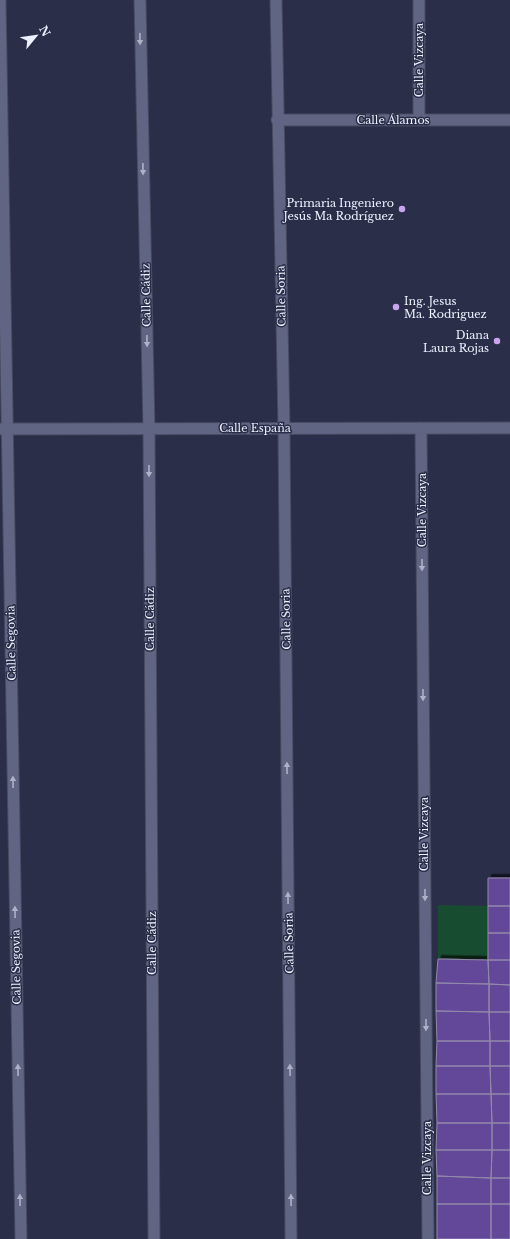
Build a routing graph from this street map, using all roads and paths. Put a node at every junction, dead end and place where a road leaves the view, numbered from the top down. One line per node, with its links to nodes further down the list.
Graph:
1 (0, 0): 12 (street, Calle Segovia)
2 (140, 0): 8 (street, Calle Cádiz, one-way to 8)
3 (276, 0): 5 (street, Calle Soria)
4 (419, 0): 6 (street, Calle Vizcaya)
5 (277, 120): 6 (street, Calle Álamos); 9 (street, Calle Soria)
6 (419, 120): 7 (street, Calle Álamos)
7 (510, 120)
8 (148, 428): 9 (street, Calle España); 12 (street, Calle España); 14 (street, Calle Cádiz, one-way to 14)
9 (284, 428): 10 (street, Calle España); 15 (street, Calle Soria, one-way to 9)
10 (421, 428): 11 (street, Calle España); 16 (street, Calle Vizcaya, one-way to 16)
11 (510, 428)
12 (4, 429): 13 (street, Calle Segovia, one-way to 12)
13 (21, 1239)
14 (154, 1239)
15 (291, 1239)
16 (428, 1239)

